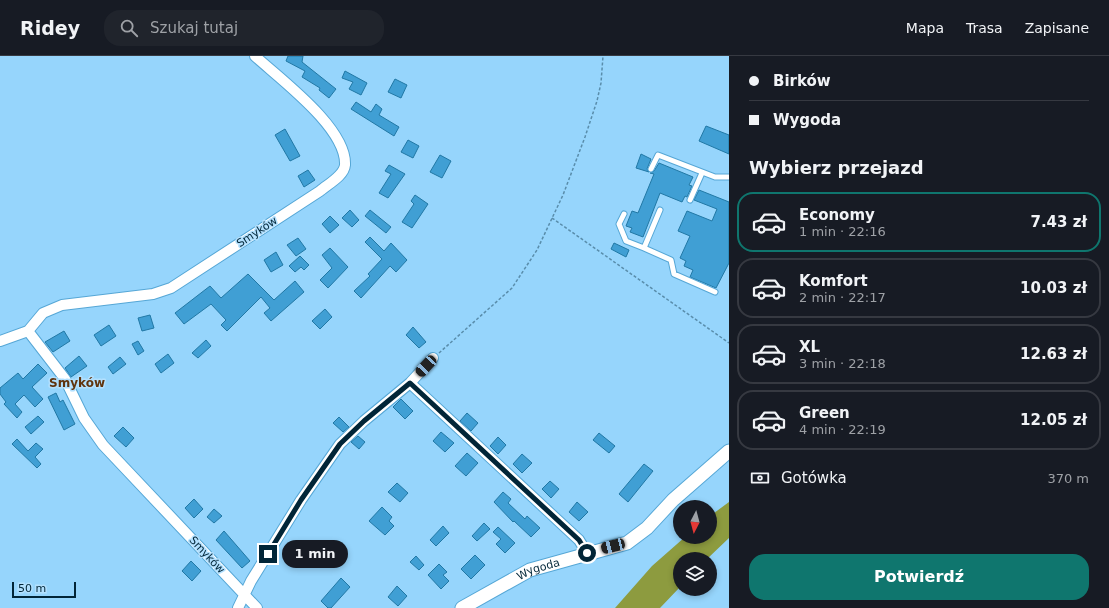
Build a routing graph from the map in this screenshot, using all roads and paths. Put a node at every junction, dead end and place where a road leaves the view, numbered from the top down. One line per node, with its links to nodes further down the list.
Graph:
1 (255, 56): 12 (street, Smyków)
2 (603, 56): 9 (path)
3 (651, 169): 4 (lane)
4 (702, 173): 5 (lane); 6 (lane)
5 (729, 177)
6 (690, 200)
7 (660, 210): 10 (lane)
8 (624, 214): 10 (lane)
9 (552, 218): 14 (path); 15 (path)
10 (644, 248): 11 (lane)
11 (714, 292)
12 (28, 332): 13 (street); 19 (street, Smyków)
13 (0, 341)
14 (729, 342)
15 (433, 358): 16 (street)
16 (410, 383): 18 (street); 19 (street)
17 (729, 451): 18 (street, Wygoda)
18 (587, 553): 22 (street, Wygoda)
19 (244, 596): 20 (street); 21 (street, Smyków)
20 (238, 608)
21 (257, 608)
22 (462, 608)

